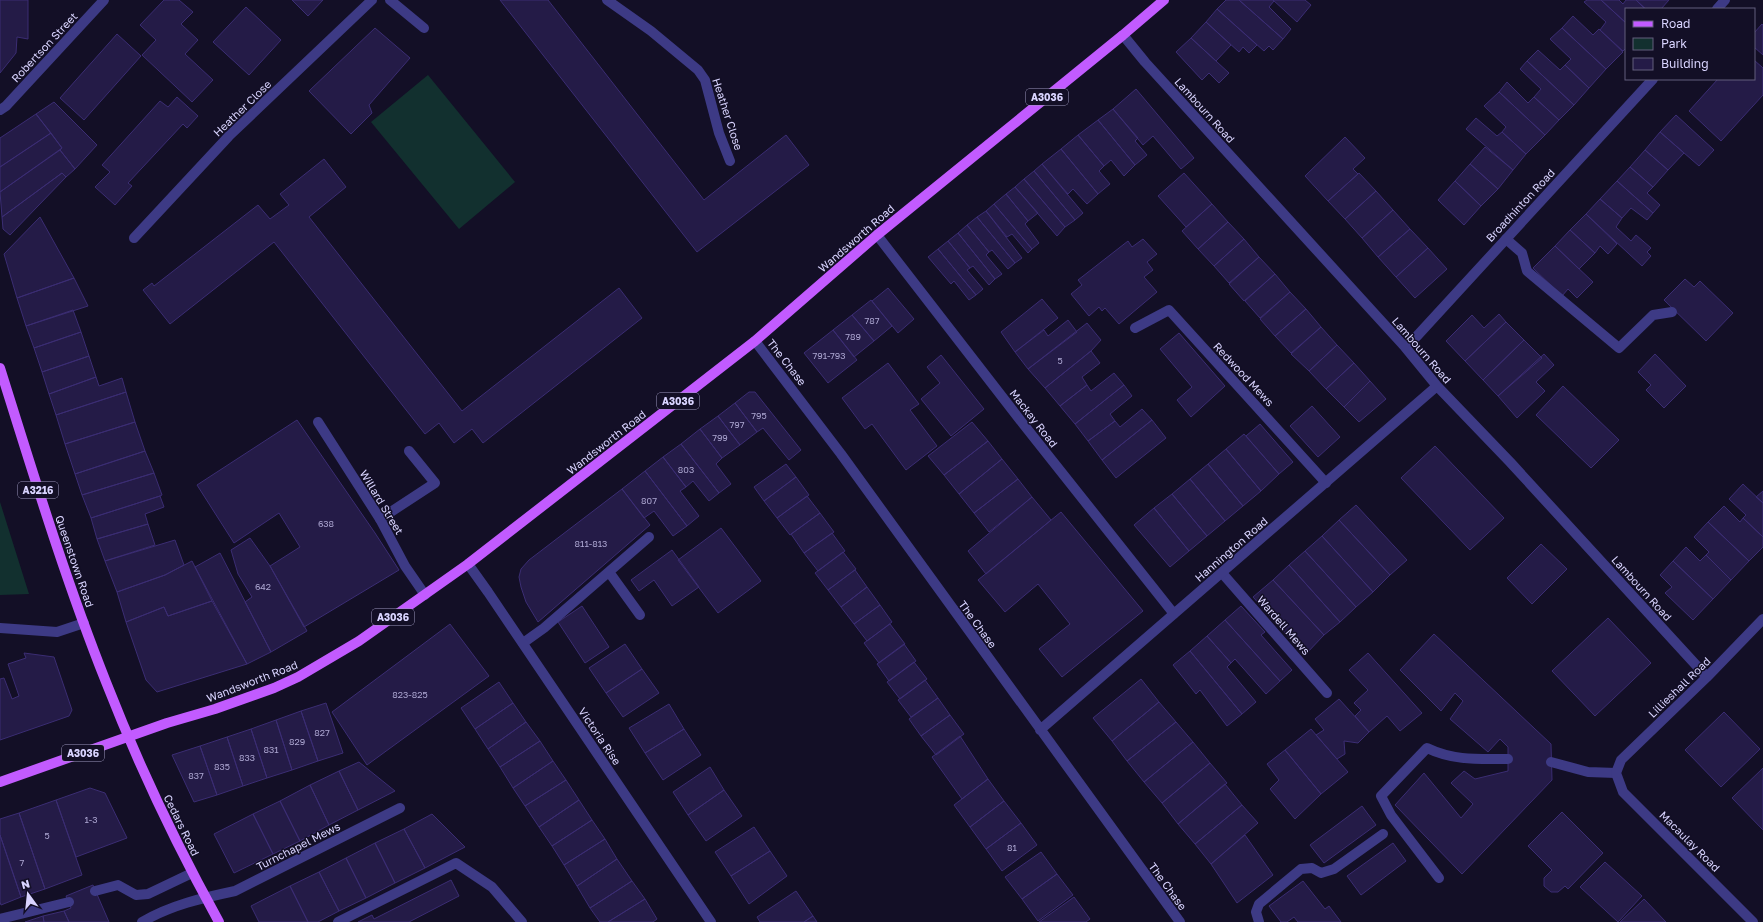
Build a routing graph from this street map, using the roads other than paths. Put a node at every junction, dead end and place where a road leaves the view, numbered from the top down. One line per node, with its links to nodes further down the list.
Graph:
1 (104, 0): 11 (street, Robertson Street)
2 (372, 0): 14 (street, Heather Close)
3 (390, 0): 8 (street)
4 (608, 0): 12 (street, Heather Close)
5 (1164, 0): 9 (main road, Wandsworth Road / A3036)
6 (1725, 0): 7 (street)
7 (1718, 8)
8 (424, 28)
9 (1124, 35): 13 (main road, Wandsworth Road / A3036); 19 (street, Lambourn Road)
10 (1652, 80): 15 (street, Broadhinton Road)
11 (0, 110)
12 (730, 161)
13 (877, 235): 18 (main road, Wandsworth Road / A3036); 31 (street, Mackay Road)
14 (134, 238)
15 (1506, 239): 16 (street); 19 (street, Broadhinton Road)
16 (1672, 312)
17 (1135, 328): 24 (street, Redwood Mews)
18 (755, 342): 27 (main road, Wandsworth Road / A3036); 39 (street, The Chase)
19 (1404, 347): 21 (street, Lambourn Road)
20 (0, 368): 34 (main road, Queenstown Road / A3216)
21 (1437, 386): 24 (street, Hannington Road); 37 (street, Lambourn Road)
22 (318, 422): 25 (street, Willard Street)
23 (409, 451): 25 (street)
24 (1326, 483): 29 (street, Hannington Road)
25 (380, 519): 30 (street, Willard Street)
26 (649, 537): 28 (street)
27 (468, 564): 30 (main road, Wandsworth Road / A3036); 36 (street, Victoria Rise)
28 (609, 572): 32 (street); 36 (street)
29 (1222, 573): 31 (street, Hannington Road); 38 (street, Wardell Mews)
30 (425, 595): 40 (main road, Wandsworth Road / A3036)
31 (1174, 614): 39 (street, Hannington Road)
32 (640, 615)
33 (1763, 619): 37 (street, Lillieshall Road)
34 (84, 623): 35 (street); 40 (main road, Queenstown Road / A3216)
35 (0, 628)
36 (523, 643): 57 (street, Victoria Rise)
37 (1707, 677): 43 (street, Lillieshall Road)
38 (1327, 693)
39 (1040, 730): 58 (street, The Chase)
40 (128, 737): 44 (main road, A3036); 47 (main road, Cedars Road / A3216)
41 (1508, 759): 48 (street)
42 (1551, 762): 43 (street)
43 (1616, 773): 60 (street, Macaulay Road)
44 (0, 782)
45 (400, 808): 50 (street, Turnchapel Mews)
46 (1383, 834): 59 (street)
47 (192, 872): 49 (street); 50 (main road, Cedars Road / A3216)
48 (1440, 878)
49 (95, 891)
50 (205, 897): 53 (street, Turnchapel Mews); 54 (main road, Cedars Road / A3216)
51 (69, 902): 52 (street)
52 (0, 919)
53 (142, 922)
54 (219, 922)
55 (338, 922): 56 (street)
56 (522, 922)
57 (712, 922)
58 (1180, 922)
59 (1259, 922)
60 (1753, 922)

